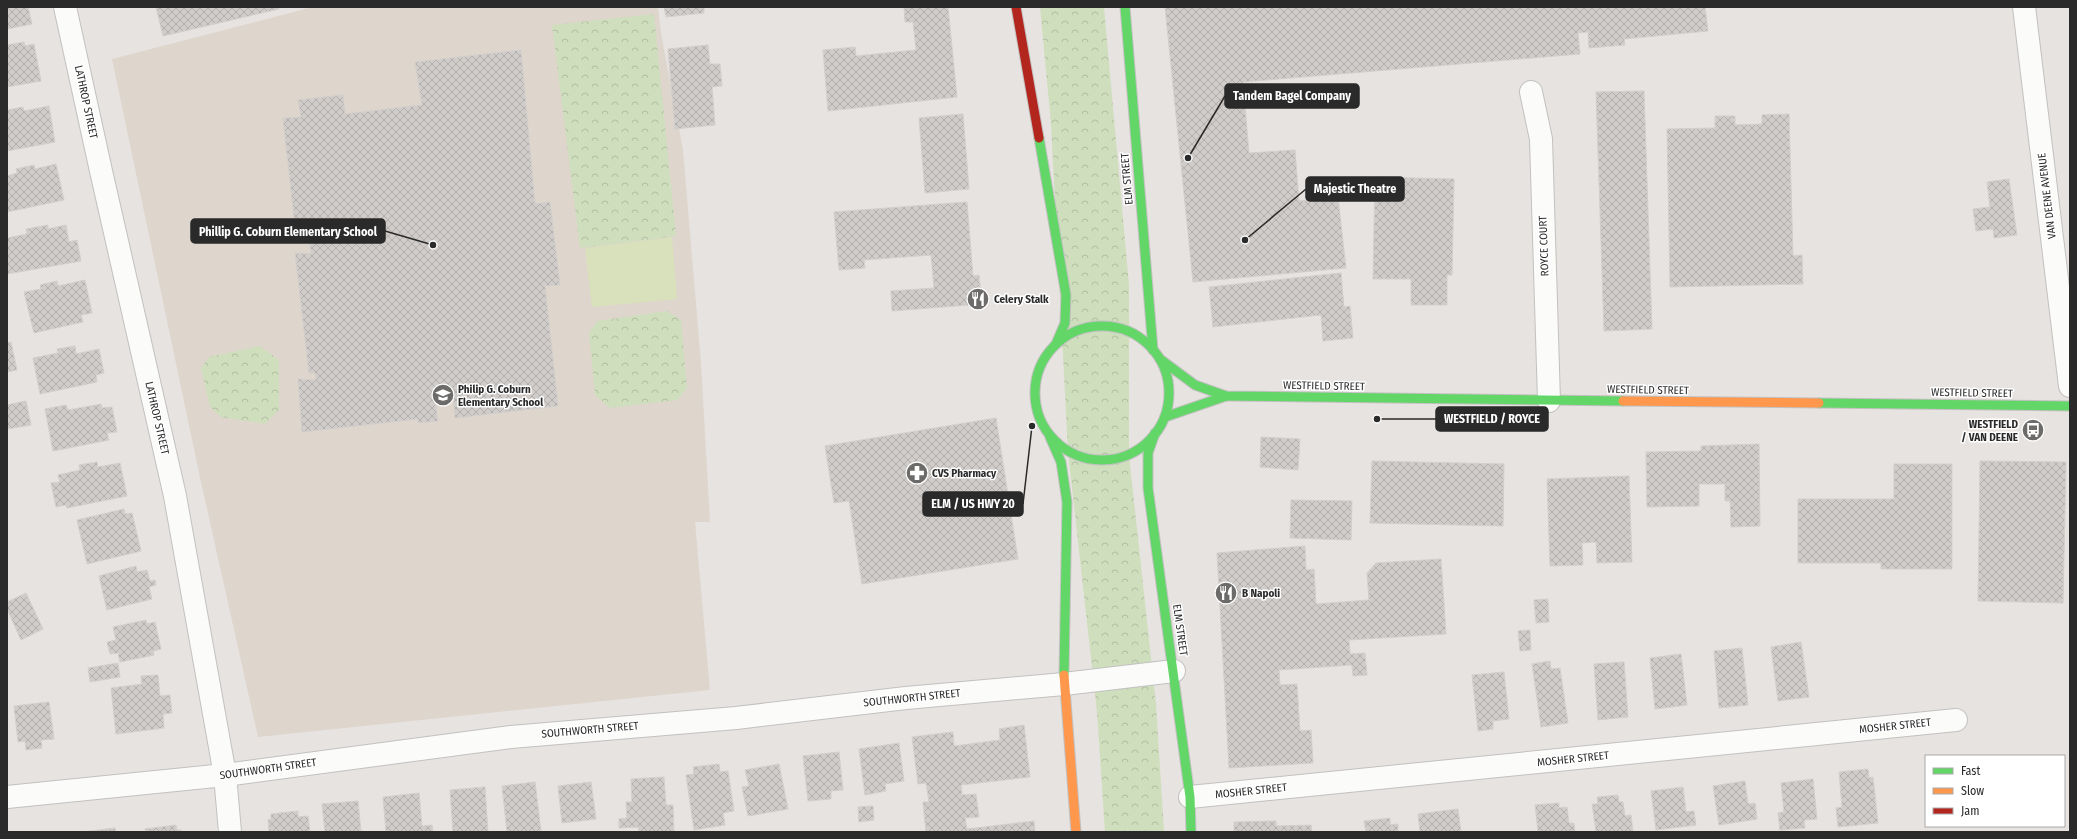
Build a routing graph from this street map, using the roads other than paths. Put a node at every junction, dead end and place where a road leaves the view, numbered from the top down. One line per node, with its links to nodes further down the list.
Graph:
1 (65, 7): 19 (street, LATHROP STREET)
2 (1016, 7): 6 (main road)
3 (1125, 7): 7 (main road, ELM STREET)
4 (2024, 7): 9 (street, VAN DEENE AVENUE)
5 (1530, 92): 11 (street, ROYCE COURT)
6 (1056, 344): 7 (main road); 15 (main road)
7 (1153, 350): 8 (main road)
8 (1160, 359): 10 (main road, WESTFIELD STREET); 13 (main road)
9 (2070, 386)
10 (1226, 396): 11 (main road, WESTFIELD STREET); 13 (main road, WESTFIELD STREET)
11 (1549, 401): 12 (main road, WESTFIELD STREET)
12 (2070, 406)
13 (1166, 417): 14 (main road)
14 (1155, 433): 15 (main road); 16 (main road, ELM STREET)
15 (1050, 438): 17 (main road)
16 (1174, 671): 17 (street, SOUTHWORTH STREET); 21 (main road, ELM STREET)
17 (1064, 684): 19 (street, SOUTHWORTH STREET); 23 (main road)
18 (1956, 720): 21 (street, MOSHER STREET)
19 (225, 775): 20 (street, SOUTHWORTH STREET); 22 (street, LATHROP STREET)
20 (7, 797)
21 (1190, 797): 24 (main road, ELM STREET)
22 (230, 832)
23 (1076, 832)
24 (1191, 832)

